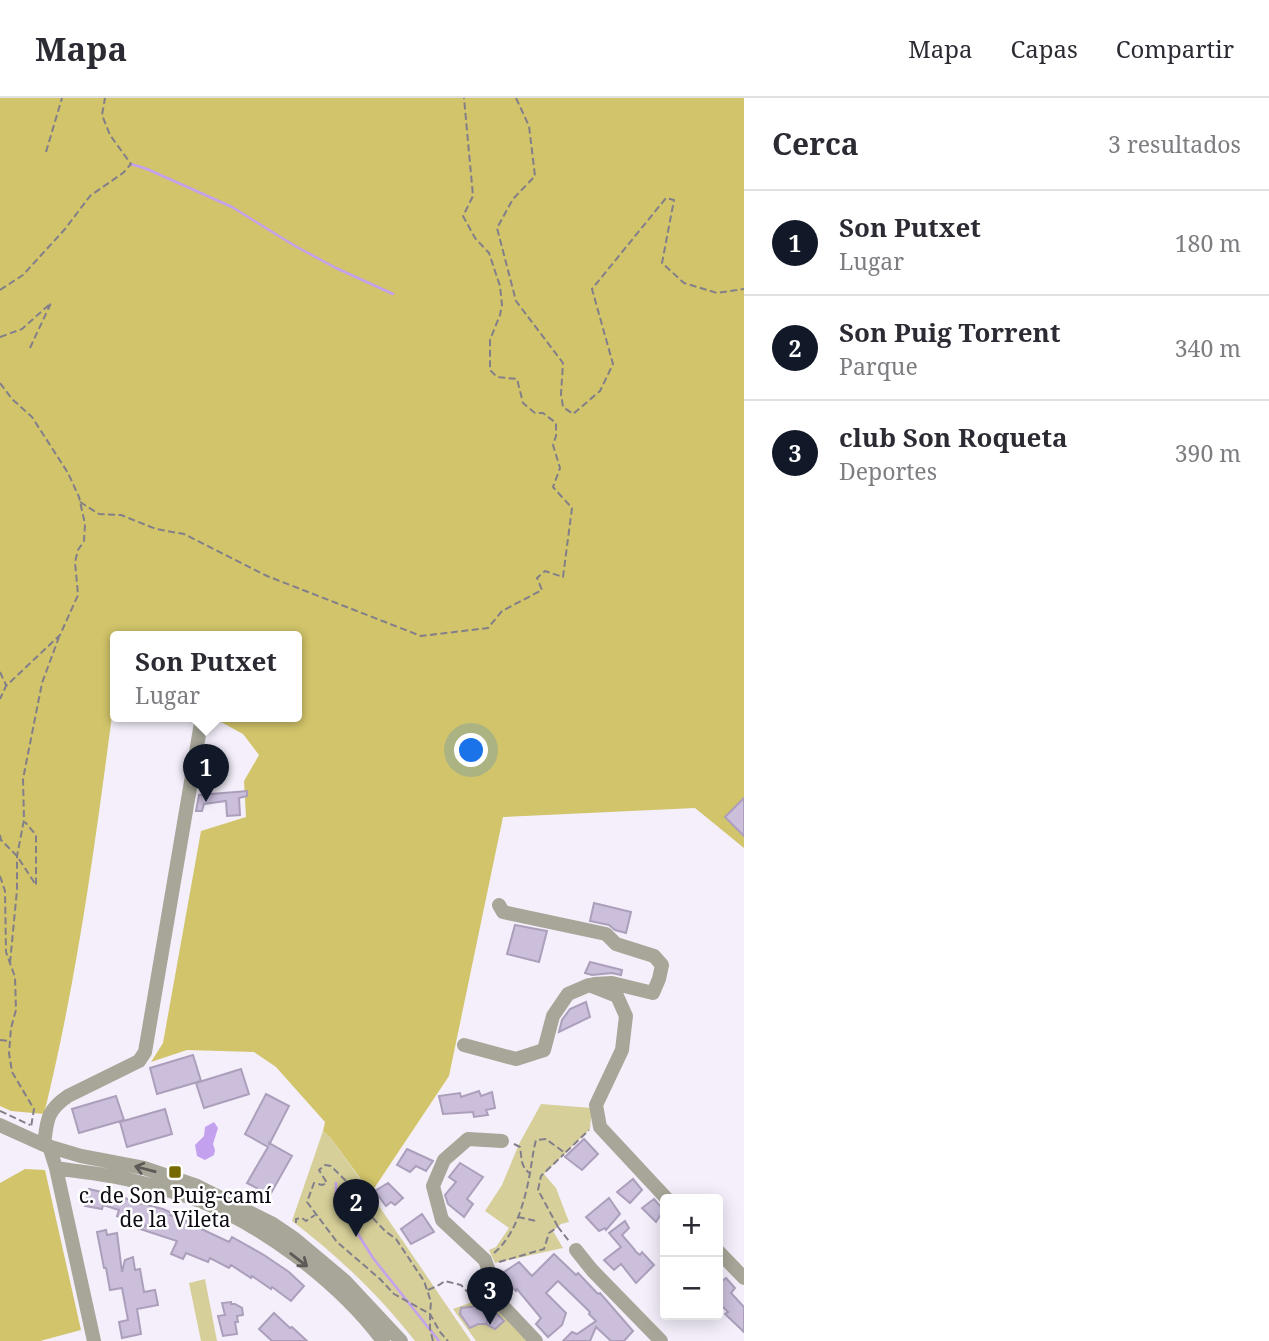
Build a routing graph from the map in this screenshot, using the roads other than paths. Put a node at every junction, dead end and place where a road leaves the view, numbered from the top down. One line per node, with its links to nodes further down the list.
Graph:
1 (201, 723): 6 (street)
2 (499, 905): 3 (street)
3 (589, 985): 4 (street); 11 (street)
4 (464, 1045)
5 (2, 1126): 6 (street)
6 (39, 1136): 8 (street); 9 (street)
7 (502, 1141): 19 (street)
8 (81, 1156): 9 (street); 18 (street, one-way to 8)
9 (55, 1165): 10 (street); 12 (street)
10 (80, 1173): 12 (street); 16 (street, one-way to 16)
11 (662, 1194)
12 (66, 1214): 17 (street)
13 (576, 1250): 20 (street)
14 (723, 1256): 15 (street)
15 (744, 1278)
16 (380, 1340)
17 (94, 1341)
18 (401, 1341)
19 (536, 1341)
20 (661, 1341)

